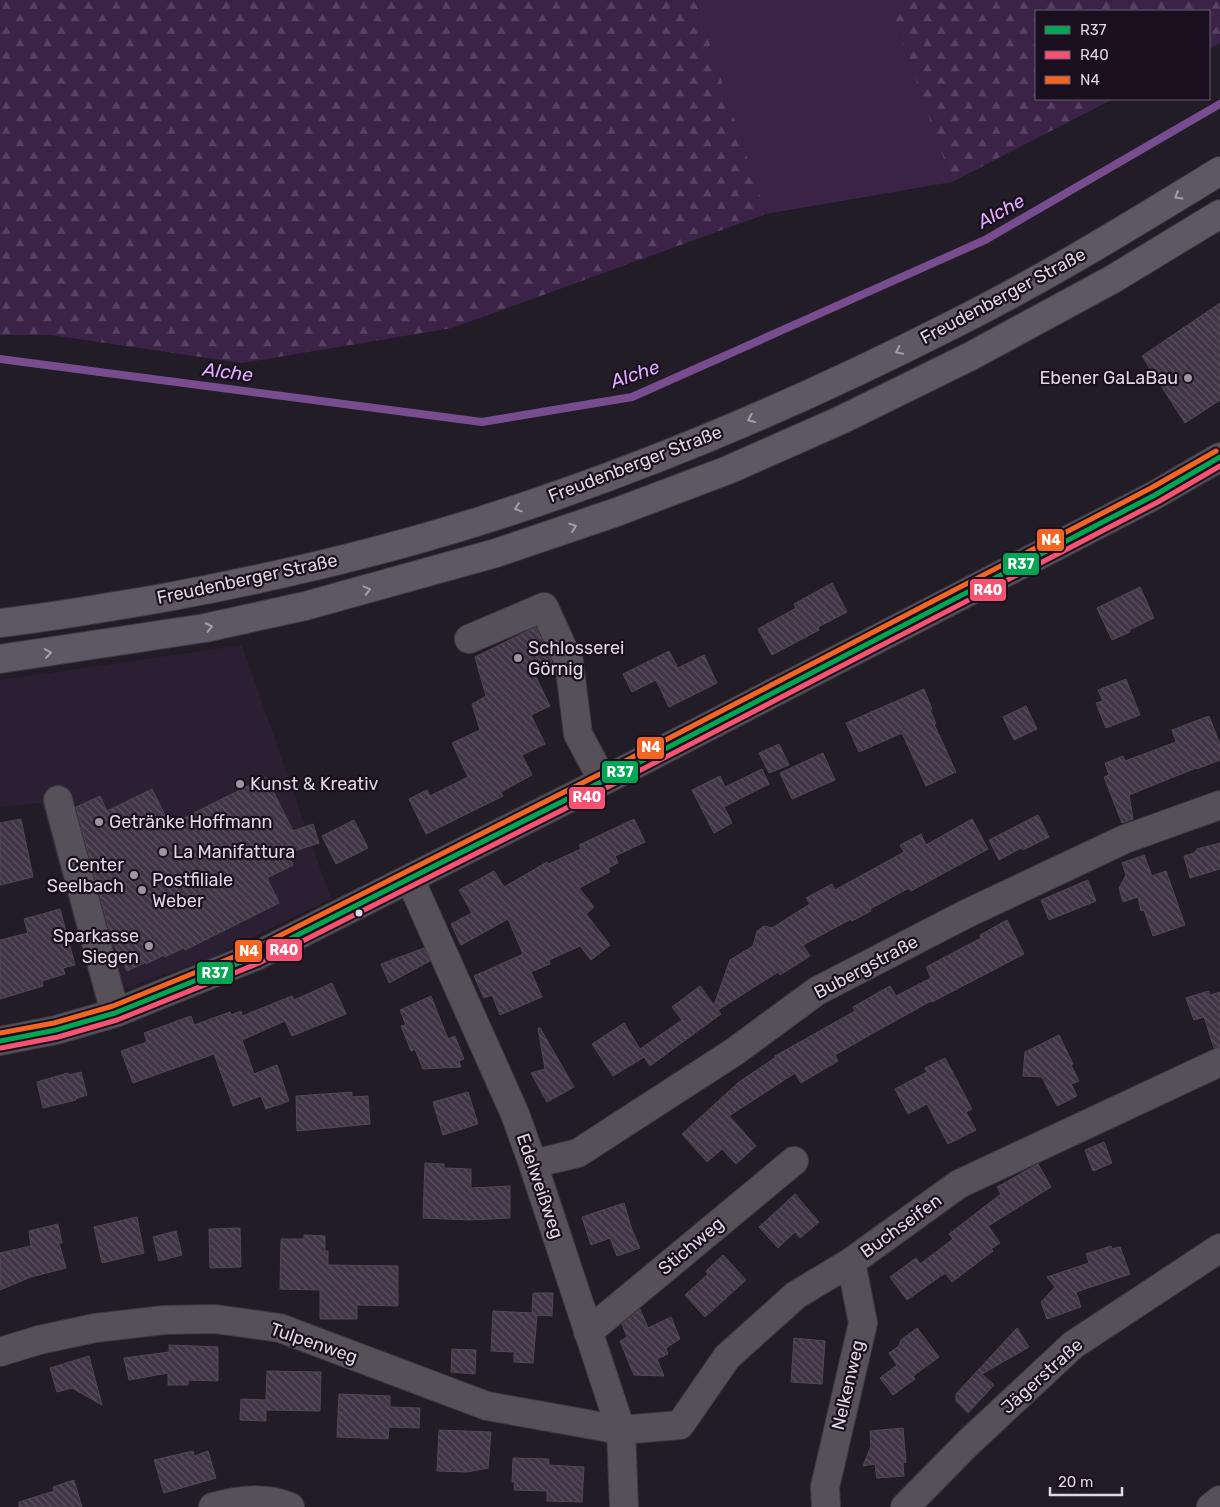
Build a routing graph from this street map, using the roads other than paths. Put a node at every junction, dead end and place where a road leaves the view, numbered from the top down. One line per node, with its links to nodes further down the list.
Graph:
1 (1220, 171): 4 (main road, Freudenberger Straße, one-way to 4)
2 (1220, 214): 6 (main road, Freudenberger Straße, one-way to 2)
3 (1220, 457): 7 (street)
4 (0, 623)
5 (470, 639): 7 (street)
6 (0, 660)
7 (603, 780): 10 (street)
8 (58, 800): 11 (street)
9 (1220, 805): 15 (street, Bubergstraße)
10 (410, 879): 11 (street); 15 (street, Edelweißweg)
11 (115, 1013): 12 (street)
12 (0, 1041)
13 (1220, 1062): 17 (street, Buchseifen)
14 (794, 1161): 18 (street, Stichweg)
15 (533, 1164): 18 (street, Edelweißweg)
16 (1220, 1248): 26 (street, Jägerstraße)
17 (851, 1262): 20 (street, Buchseifen); 25 (street, Nelkenweg)
18 (588, 1332): 20 (street, Edelweißweg)
19 (0, 1352): 20 (street, Tulpenweg)
20 (621, 1430): 24 (street, Edelweißweg)
21 (1220, 1500): 27 (street)
22 (212, 1507): 23 (street)
23 (290, 1507)
24 (624, 1507)
25 (826, 1507)
26 (905, 1507)
27 (1211, 1507)

